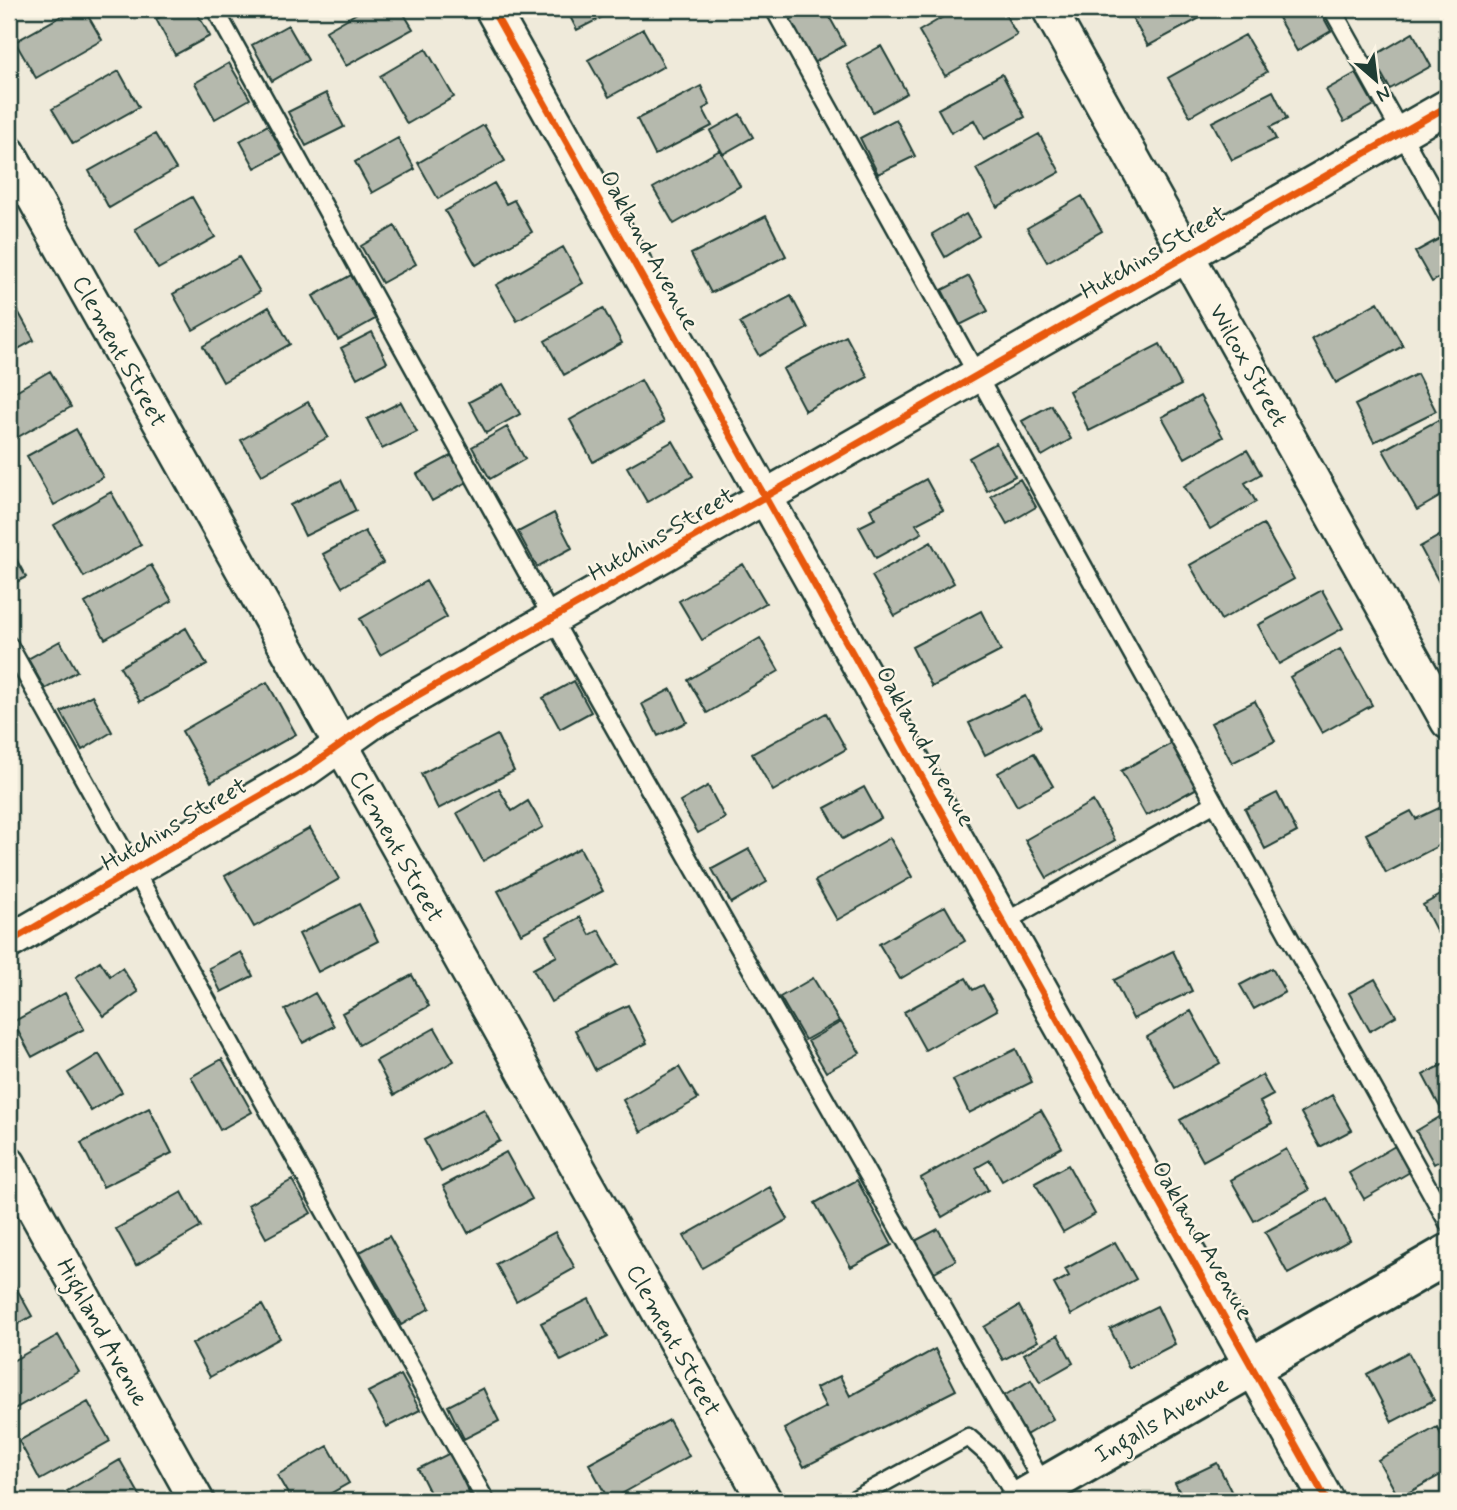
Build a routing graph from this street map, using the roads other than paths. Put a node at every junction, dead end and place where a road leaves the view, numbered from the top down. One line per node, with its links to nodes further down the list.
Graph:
1 (215, 9): 13 (lane)
2 (492, 9): 12 (street, Oakland Avenue)
3 (774, 9): 11 (lane)
4 (1049, 9): 10 (street, Wilcox Street)
5 (1332, 9): 7 (lane)
6 (1448, 106): 7 (street, Hutchins Street)
7 (1401, 133): 9 (lane); 10 (street, Hutchins Street)
8 (9, 153): 16 (street, Clement Street)
9 (1448, 217)
10 (1187, 255): 11 (street, Hutchins Street); 15 (street, Wilcox Street)
11 (978, 375): 12 (street, Hutchins Street); 17 (lane)
12 (766, 496): 13 (street, Hutchins Street); 19 (street, Oakland Avenue)
13 (552, 618): 16 (street, Hutchins Street); 25 (lane)
14 (9, 645): 18 (lane)
15 (1448, 722)
16 (340, 744): 18 (street, Hutchins Street); 28 (street, Clement Street)
17 (1215, 803): 19 (lane); 22 (lane)
18 (134, 869): 20 (street, Hutchins Street); 27 (lane)
19 (1001, 924): 24 (street, Oakland Avenue)
20 (9, 942)
21 (9, 1164): 26 (street, Highland Avenue)
22 (1448, 1223)
23 (1448, 1254): 24 (street, Ingalls Avenue)
24 (1252, 1367): 25 (street, Ingalls Avenue); 30 (street, Oakland Avenue)
25 (1033, 1498): 29 (lane)
26 (197, 1501)
27 (486, 1501)
28 (765, 1501)
29 (851, 1501)
30 (1327, 1501)

